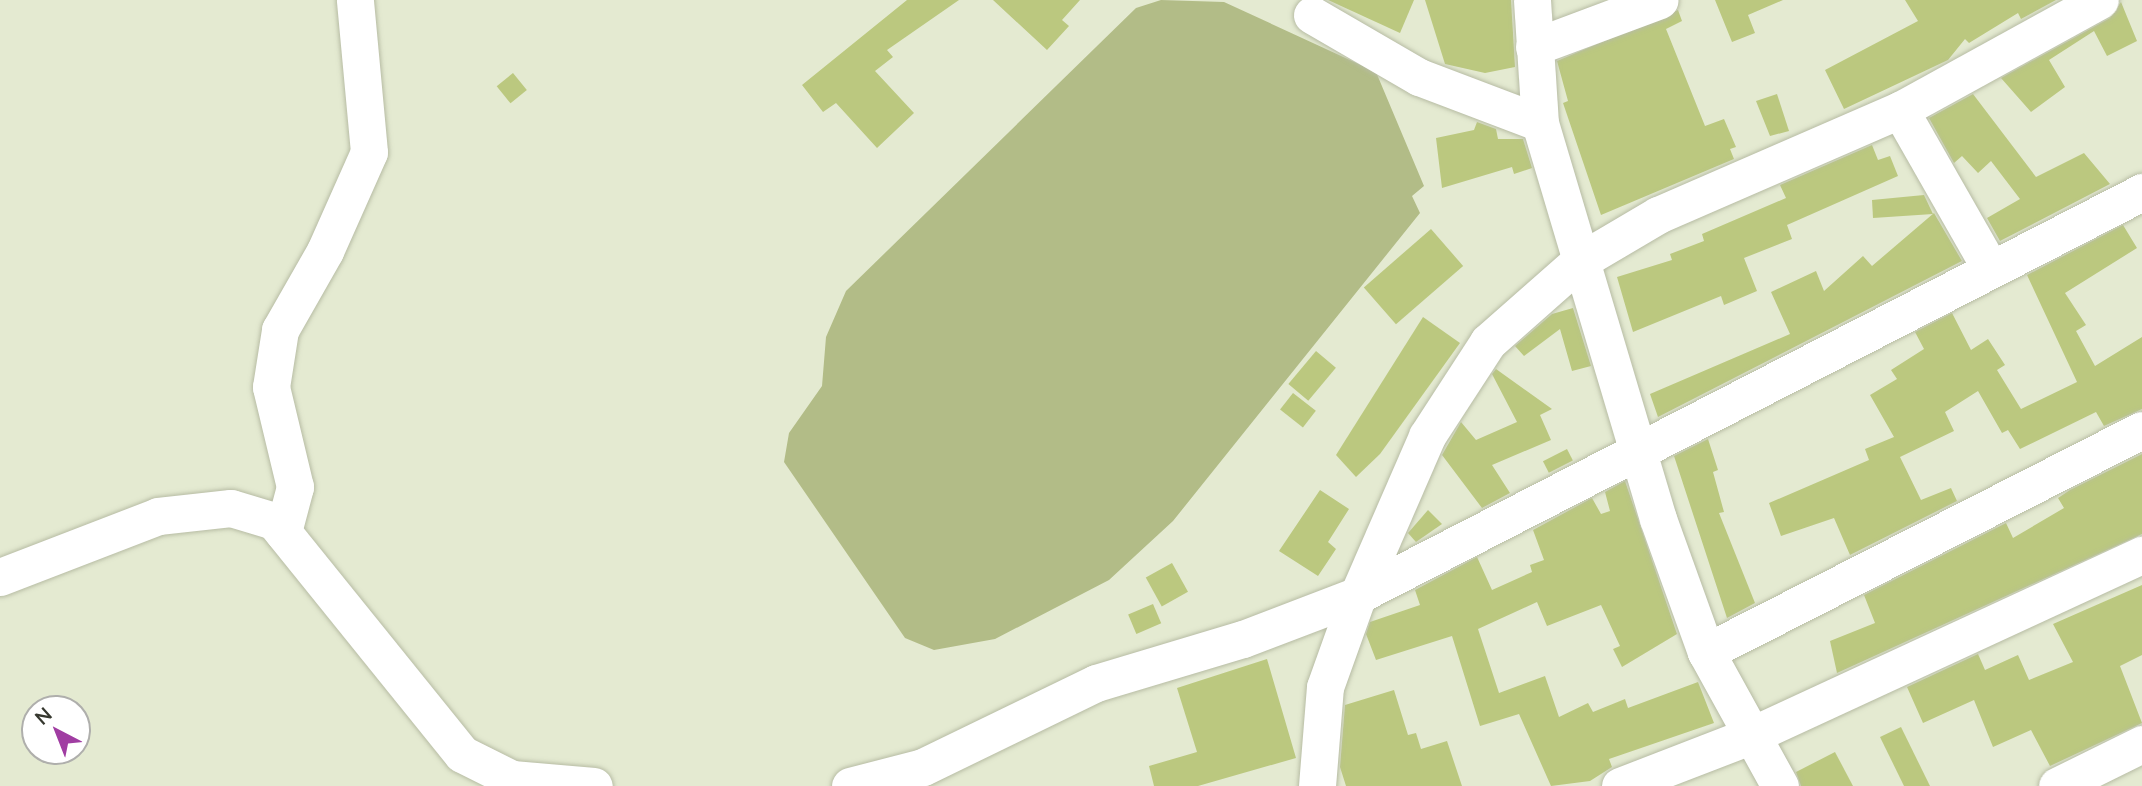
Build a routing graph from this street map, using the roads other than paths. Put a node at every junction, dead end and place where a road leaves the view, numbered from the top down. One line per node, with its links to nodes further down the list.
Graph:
1 (355, 0): 14 (street)
2 (1532, 0): 6 (street)
3 (1660, 0): 6 (street)
4 (2100, 0): 7 (street)
5 (1312, 15): 8 (street)
6 (1534, 47): 8 (street)
7 (1900, 110): 10 (street); 11 (street)
8 (1540, 124): 10 (street)
9 (2142, 192): 11 (street)
10 (1580, 261): 13 (street); 17 (street)
11 (1990, 268): 13 (street)
12 (2142, 430): 18 (street)
13 (1637, 448): 17 (street); 18 (street)
14 (283, 532): 16 (street); 21 (street)
15 (2142, 555): 19 (street)
16 (0, 577)
17 (1358, 595): 22 (street); 23 (street)
18 (1706, 652): 19 (street)
19 (1752, 735): 24 (street); 25 (street)
20 (2142, 744): 26 (street)
21 (594, 786)
22 (850, 786)
23 (1317, 786)
24 (1620, 786)
25 (1780, 786)
26 (2057, 786)

